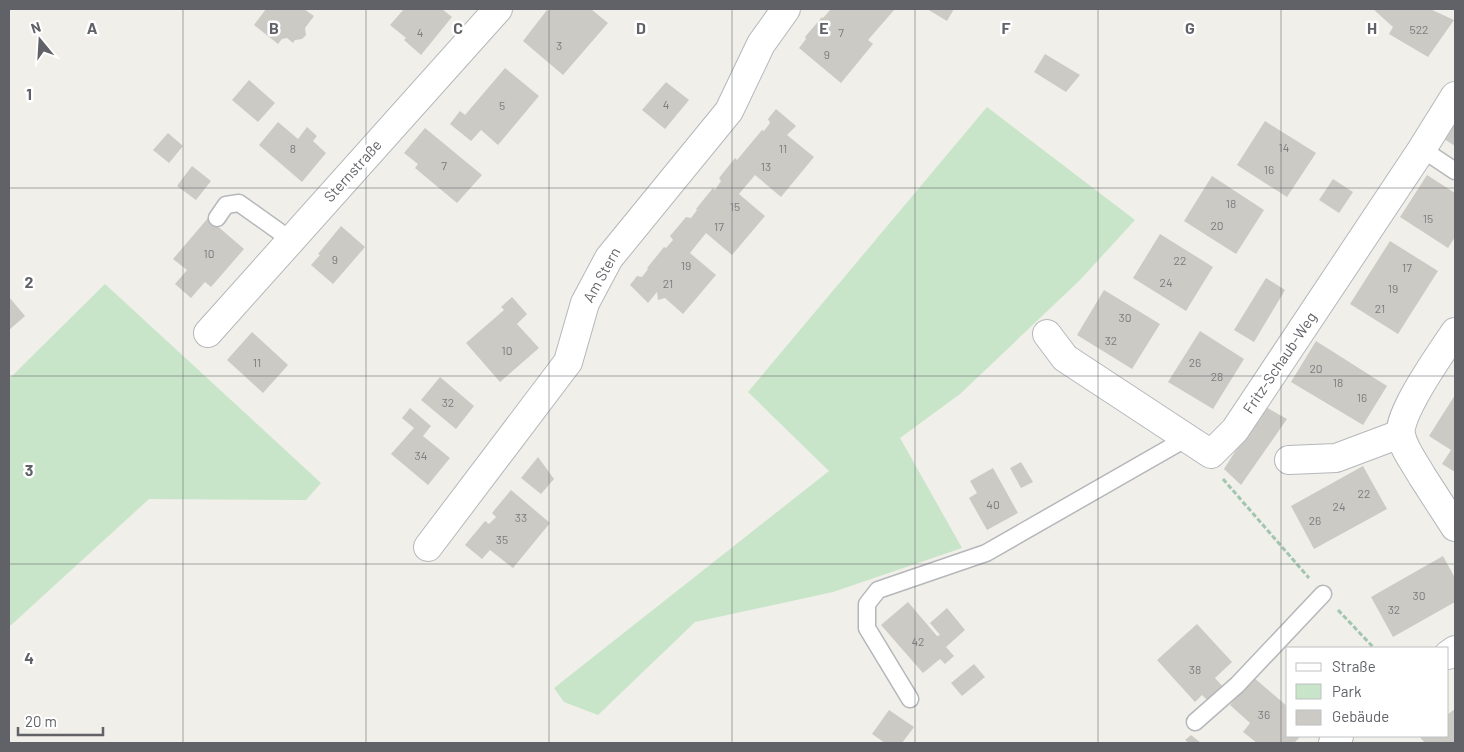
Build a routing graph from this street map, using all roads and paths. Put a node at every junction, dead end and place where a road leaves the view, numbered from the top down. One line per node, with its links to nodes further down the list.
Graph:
1 (498, 9): 7 (street, Sternstraße)
2 (786, 9): 16 (street, Am Stern)
3 (1455, 96): 4 (street, Fritz-Schaub-Weg)
4 (1422, 149): 5 (lane); 13 (street, Fritz-Schaub-Weg)
5 (1455, 172)
6 (217, 218): 7 (lane)
7 (291, 240): 9 (street, Sternstraße)
8 (1455, 332): 11 (street)
9 (208, 333)
10 (1047, 334): 12 (street)
11 (1400, 434): 14 (street); 15 (street)
12 (1187, 438): 13 (street); 19 (lane)
13 (1211, 454): 17 (path)
14 (1289, 460)
15 (1455, 527)
16 (428, 546)
17 (1323, 594): 18 (path); 20 (lane)
18 (1373, 647)
19 (910, 699)
20 (1195, 722)

